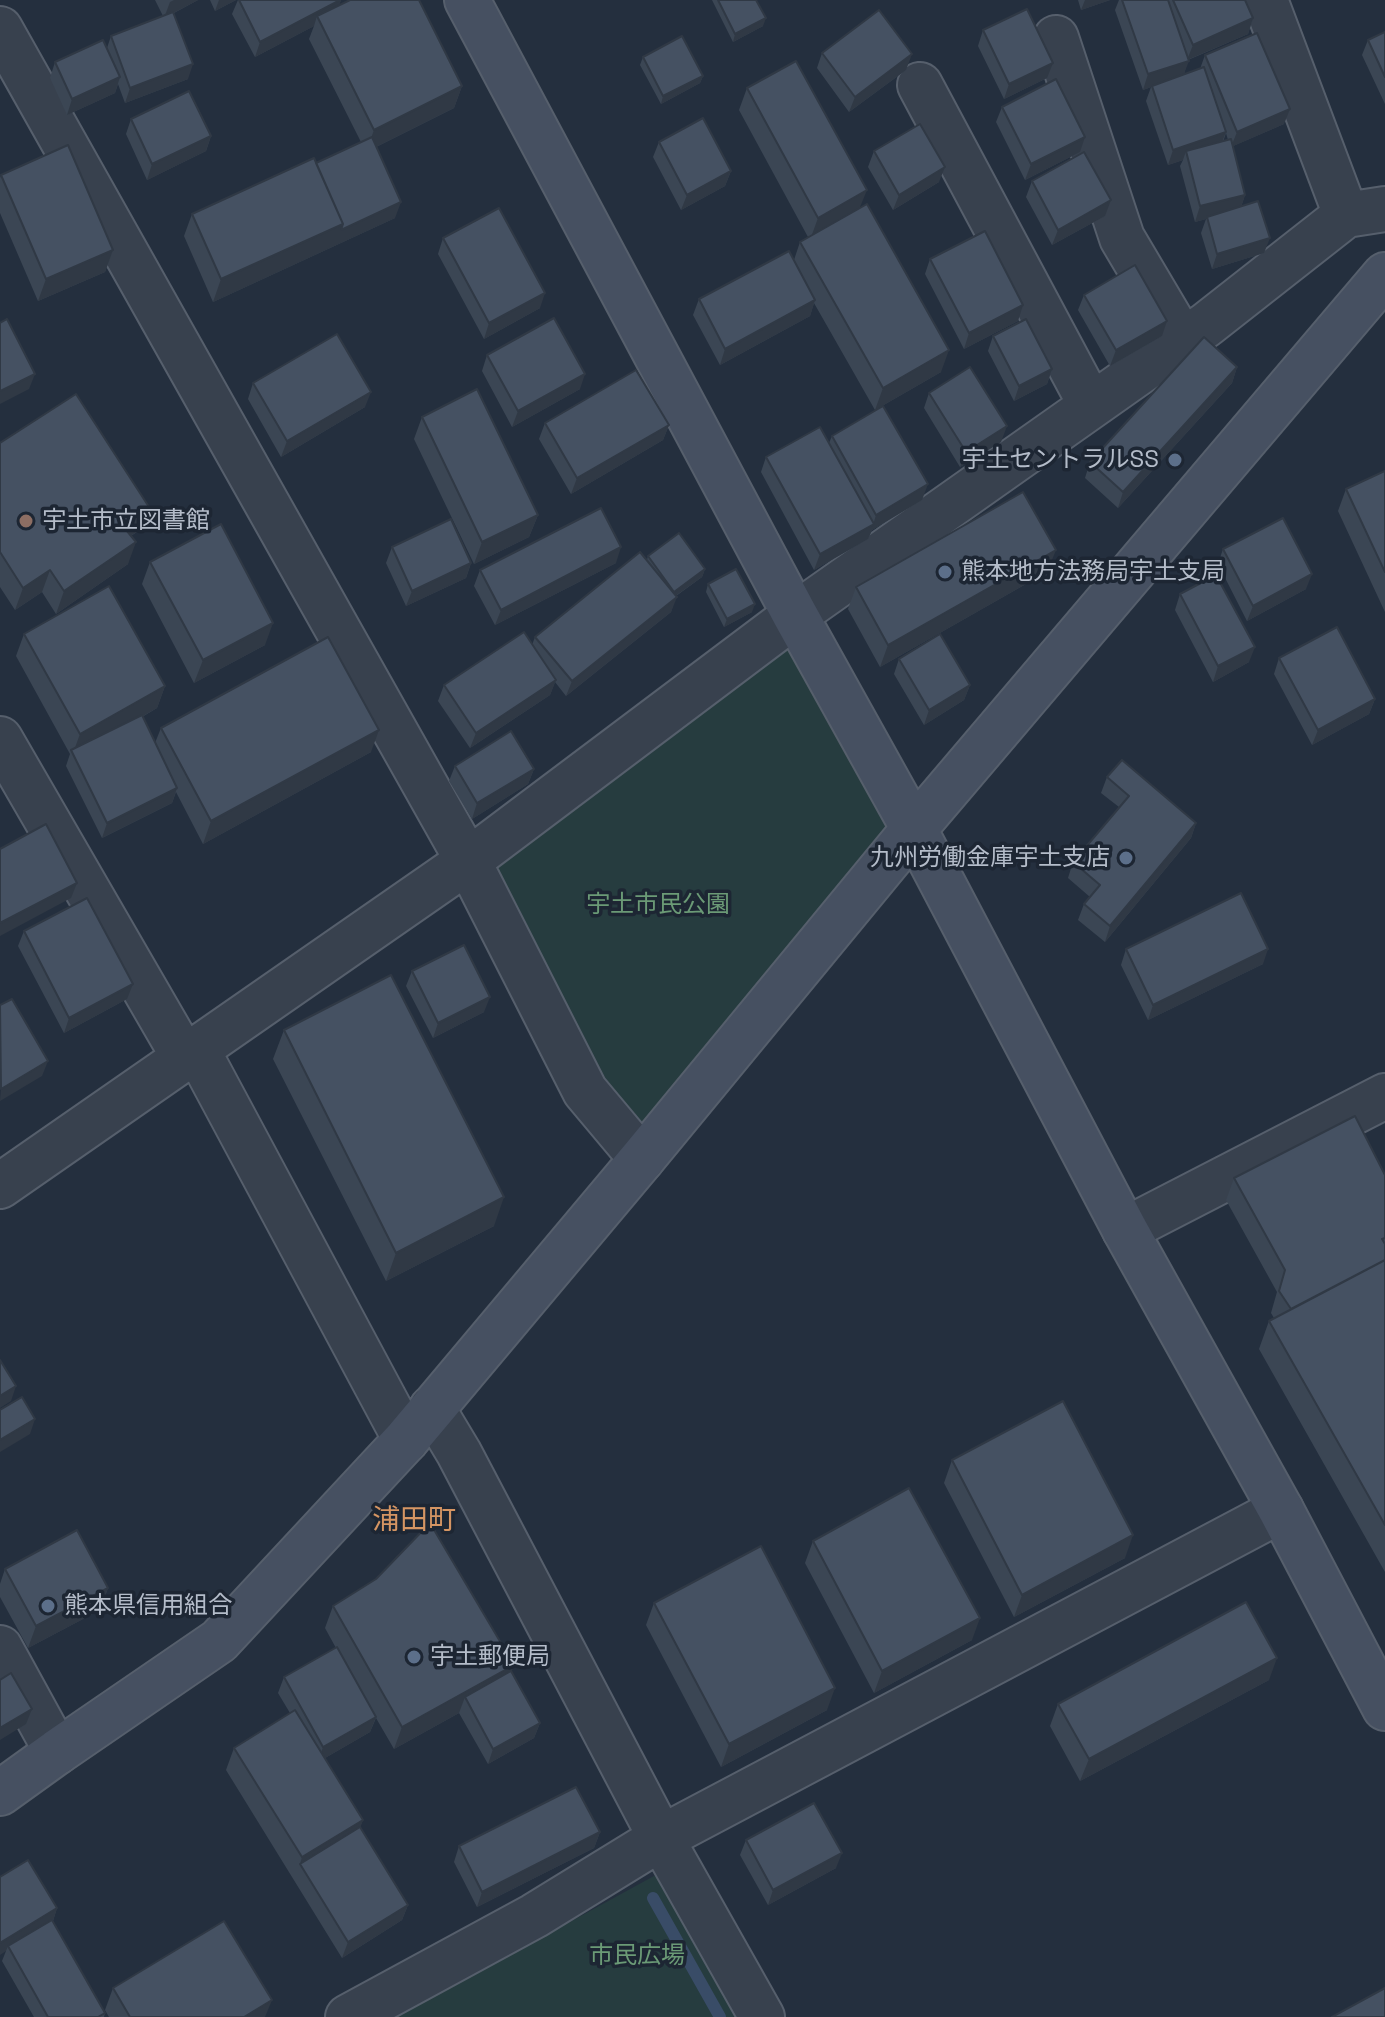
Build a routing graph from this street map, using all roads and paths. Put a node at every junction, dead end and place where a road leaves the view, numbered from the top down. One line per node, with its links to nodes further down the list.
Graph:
1 (467, 0): 10 (street)
2 (1265, 0): 6 (street)
3 (0, 29): 13 (street)
4 (1056, 38): 8 (street)
5 (920, 85): 9 (street)
6 (1365, 212): 8 (street)
7 (1385, 275): 12 (street)
8 (1183, 341): 9 (street)
9 (1091, 405): 10 (street)
10 (795, 615): 12 (street); 13 (street)
11 (0, 739): 14 (street)
12 (914, 829): 16 (street); 18 (street)
13 (468, 861): 14 (street); 16 (street)
14 (190, 1053): 17 (street); 19 (street)
15 (1385, 1096): 18 (street)
16 (642, 1159): 19 (street)
17 (0, 1186)
18 (1125, 1230): 20 (street)
19 (419, 1424): 23 (street); 25 (street)
20 (1281, 1510): 22 (street); 25 (street)
21 (0, 1648): 23 (street)
22 (1385, 1708)
23 (57, 1752): 24 (street)
24 (0, 1793)
25 (661, 1838): 26 (street); 27 (street)
26 (348, 2017)
27 (762, 2017)

